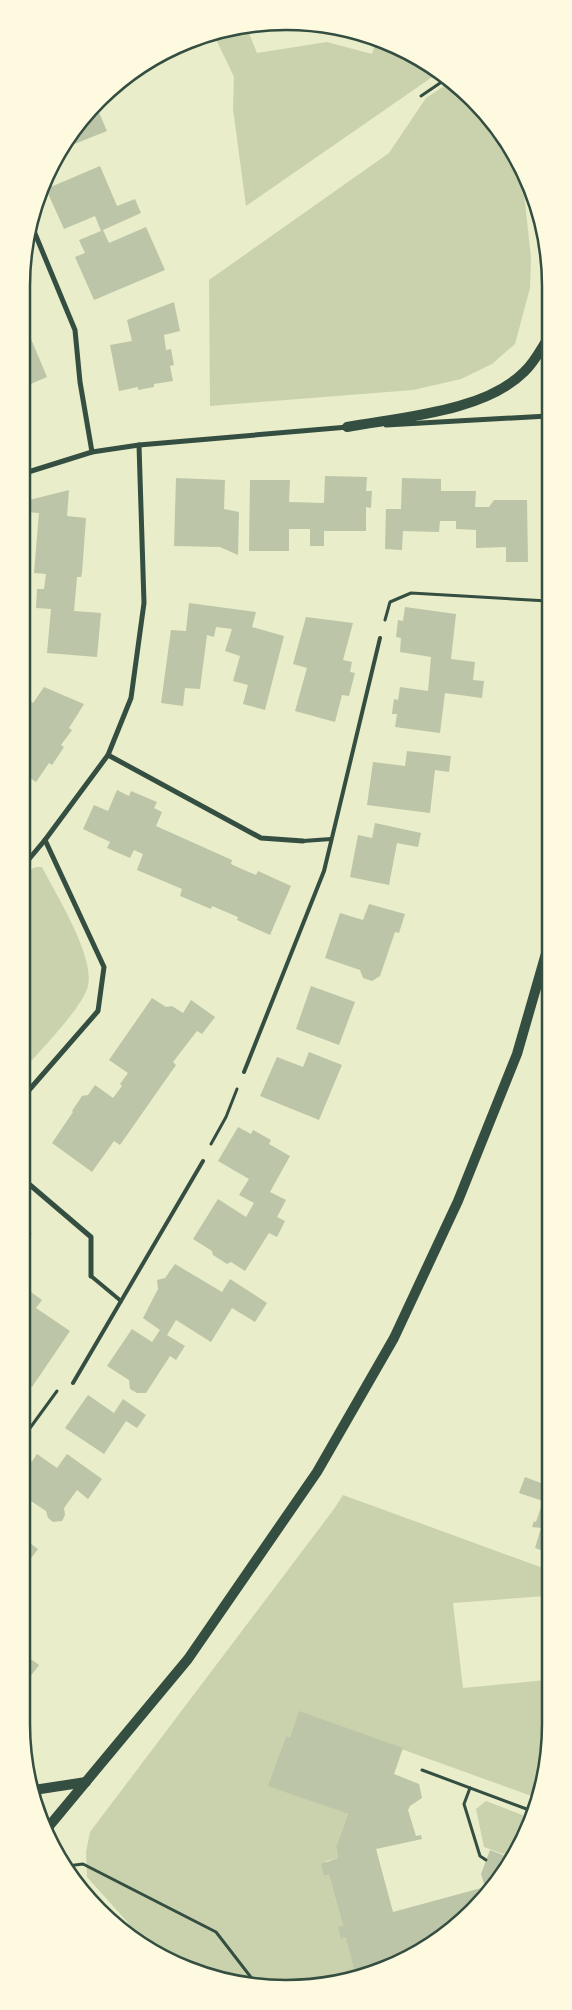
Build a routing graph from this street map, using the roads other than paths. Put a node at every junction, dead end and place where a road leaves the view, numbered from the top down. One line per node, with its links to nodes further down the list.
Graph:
1 (35, 235): 6 (street)
2 (542, 346): 4 (main road)
3 (542, 416): 4 (street)
4 (347, 427): 5 (street)
5 (139, 445): 6 (street); 9 (street)
6 (92, 452): 7 (street)
7 (30, 472)
8 (380, 638): 10 (lane)
9 (108, 755): 11 (street); 12 (street)
10 (331, 839): 12 (lane); 15 (lane)
11 (45, 840): 13 (street); 16 (street)
12 (303, 841)
13 (30, 858)
14 (542, 967): 22 (main road)
15 (244, 1072)
16 (30, 1089)
17 (203, 1161): 20 (lane)
18 (30, 1185): 19 (street)
19 (91, 1276): 20 (lane)
20 (121, 1301): 21 (lane)
21 (73, 1382)
22 (86, 1782): 23 (main road); 24 (main road)
23 (39, 1789)
24 (50, 1825)

